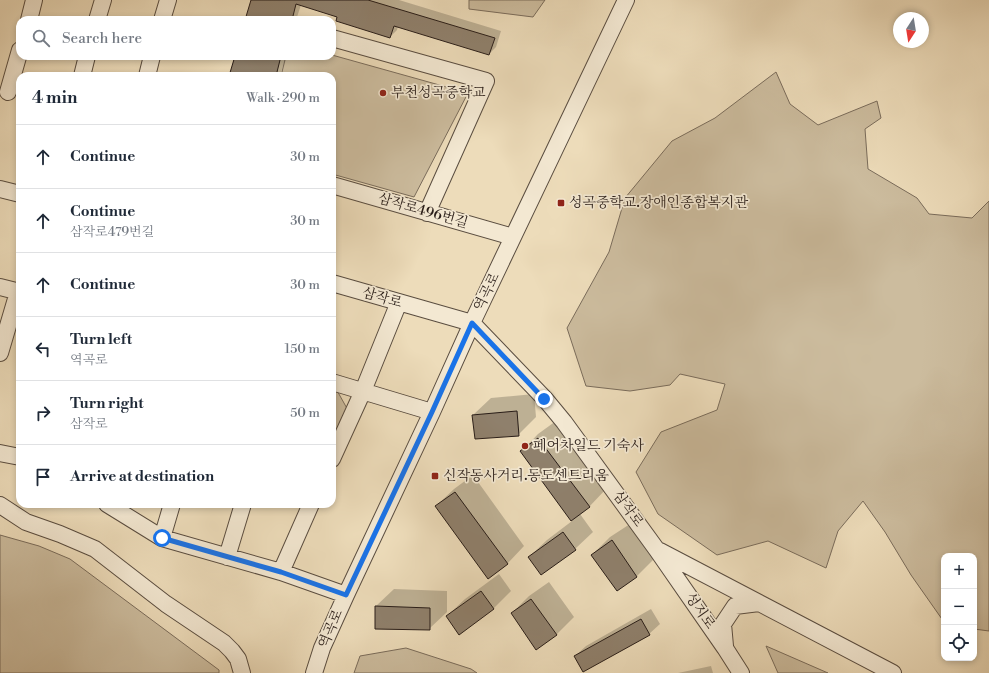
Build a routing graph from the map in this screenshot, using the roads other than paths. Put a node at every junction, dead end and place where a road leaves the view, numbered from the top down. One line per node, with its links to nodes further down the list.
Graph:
1 (34, 0): 5 (street)
2 (103, 0): 6 (street)
3 (168, 0): 7 (street)
4 (626, 0): 19 (street, 역곡로)
5 (30, 16)
6 (99, 16)
7 (163, 16)
8 (336, 39): 18 (street)
9 (17, 60): 14 (street)
10 (86, 60): 12 (street)
11 (151, 60): 13 (street)
12 (83, 72)
13 (148, 72)
14 (9, 92)
15 (336, 186): 18 (street, 삼작로496번길)
16 (0, 189): 17 (street)
17 (16, 193)
18 (427, 213): 19 (street, 삼작로496번길)
19 (514, 237): 25 (street, 역곡로)
20 (336, 284): 24 (street, 삼작로)
21 (0, 287): 22 (street)
22 (16, 291)
23 (16, 302): 26 (street)
24 (398, 302): 25 (street, 삼작로); 28 (street)
25 (472, 323): 29 (street, 역곡로); 39 (street, 삼작로)
26 (0, 353)
27 (336, 383): 28 (street)
28 (363, 391): 29 (street); 30 (street)
29 (432, 412): 42 (street, 역곡로)
30 (336, 450)
31 (0, 453): 32 (street)
32 (16, 456)
33 (0, 505): 45 (street)
34 (113, 508): 38 (street)
35 (171, 508): 38 (street)
36 (242, 508): 40 (street)
37 (309, 508): 41 (street)
38 (162, 538): 40 (street)
39 (657, 550): 43 (street, 삼작로); 44 (street, 성지로)
40 (227, 556): 41 (street)
41 (281, 572): 42 (street)
42 (346, 595): 46 (street, 역곡로)
43 (758, 603): 44 (street); 48 (street, 삼작로)
44 (725, 648): 47 (street, 성지로)
45 (242, 673)
46 (314, 673)
47 (741, 673)
48 (893, 673)

